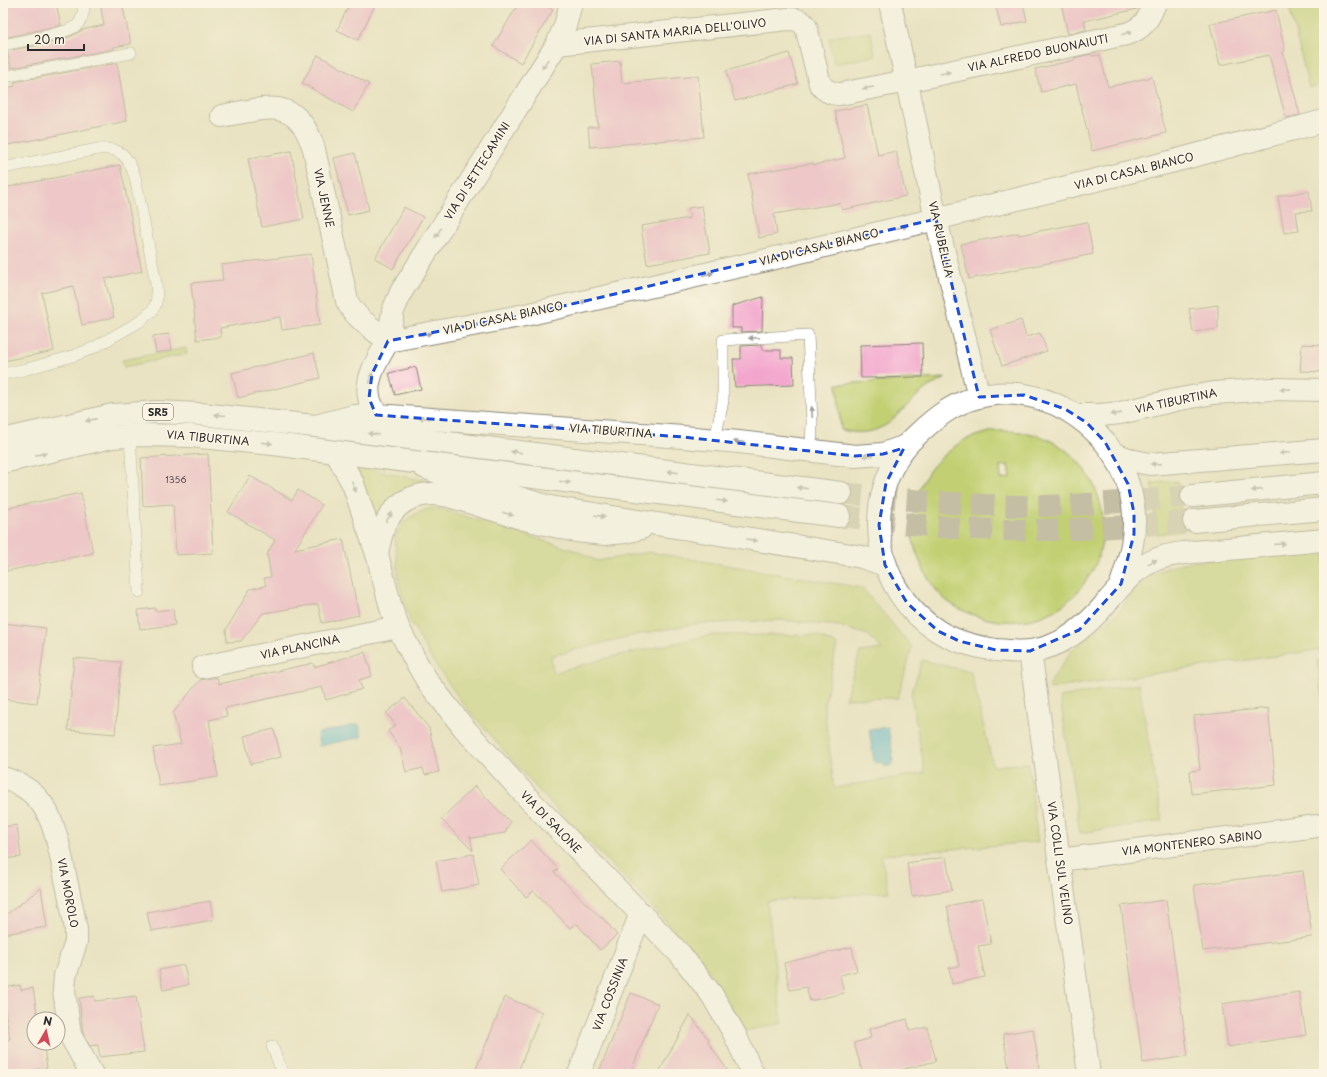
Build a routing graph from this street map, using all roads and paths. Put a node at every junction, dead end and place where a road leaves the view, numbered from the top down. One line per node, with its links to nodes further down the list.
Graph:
1 (84, 3): 7 (lane)
2 (571, 3): 6 (street, VIA DI SETTECAMINI)
3 (1155, 3): 10 (street, VIA ALFREDO BUONAIUTI, one-way to 3)
4 (891, 6): 10 (street, VIA RUBELLIA)
5 (792, 19): 6 (street, VIA DI SANTA MARIA DELL'OLIVO); 10 (street, VIA ALFREDO BUONAIUTI, one-way to 5)
6 (557, 44): 15 (street, VIA DI SETTECAMINI, one-way to 15)
7 (3, 45)
8 (131, 53): 9 (lane)
9 (3, 77)
10 (907, 81): 14 (street, VIA RUBELLIA)
11 (222, 116): 15 (street, VIA JENNE)
12 (1324, 121): 14 (street, VIA DI CASAL BIANCO)
13 (3, 168): 16 (lane)
14 (936, 219): 15 (street, VIA DI CASAL BIANCO, one-way to 14); 18 (street, VIA RUBELLIA, one-way to 18)
15 (388, 341): 19 (street, one-way to 15)
16 (3, 374)
17 (1324, 390): 20 (street, VIA TIBURTINA, one-way to 20)
18 (978, 397): 20 (street, VIA TIBURTINA); 25 (street, VIA TIBURTINA)
19 (376, 415): 21 (street, VIA TIBURTINA); 24 (street, VIA TIBURTINA, one-way to 19)
20 (1076, 415): 29 (street, VIA TIBURTINA)
21 (315, 426): 23 (street, VIA TIBURTINA / SR5, one-way to 23); 33 (street, VIA TIBURTINA, one-way to 21)
22 (130, 435): 28 (street, VIA TIBURTINA, one-way to 28); 30 (street, VIA TIBURTINA, one-way to 22); 43 (lane)
23 (3, 440)
24 (715, 440): 27 (street, VIA TIBURTINA, one-way to 24); 27 (lane, one-way to 24)
25 (906, 446): 27 (street, VIA TIBURTINA, one-way to 27); 41 (street, VIA TIBURTINA)
26 (1324, 450): 29 (street, VIA TIBURTINA, one-way to 29)
27 (812, 451)
28 (336, 452): 31 (street, VIA TIBURTINA); 40 (street, VIA DI SALONE, one-way to 40)
29 (1115, 454): 42 (street, VIA TIBURTINA)
30 (3, 462)
31 (415, 463): 36 (street, VIA TIBURTINA, one-way to 36); 38 (street, VIA TIBURTINA, one-way to 38)
32 (1324, 483): 34 (street, one-way to 34)
33 (841, 493)
34 (1192, 496)
35 (1324, 509): 37 (street)
36 (839, 516)
37 (1194, 521)
38 (658, 525): 40 (street, VIA DI SALONE, one-way to 38); 41 (street, VIA TIBURTINA, one-way to 41)
39 (1324, 540): 42 (street, VIA TIBURTINA, one-way to 39)
40 (377, 554): 44 (street, VIA DI SALONE)
41 (885, 565): 45 (street, VIA TIBURTINA)
42 (1121, 584): 45 (street, VIA TIBURTINA)
43 (139, 592)
44 (398, 627): 46 (street, VIA PLANCINA); 50 (street, VIA DI SALONE)
45 (1030, 651): 49 (street, VIA COLLI SUL VELINO)
46 (203, 668)
47 (3, 778): 52 (street, VIA MOROLO)
48 (1324, 825): 49 (street, VIA MONTENERO SABINO)
49 (1060, 860): 56 (street, VIA COLLI SUL VELINO)
50 (641, 913): 54 (street, VIA COSSINIA); 55 (street, VIA DI SALONE)
51 (272, 1046): 53 (lane)
52 (92, 1074)
53 (283, 1074)
54 (579, 1074)
55 (753, 1074)
56 (1089, 1074)

